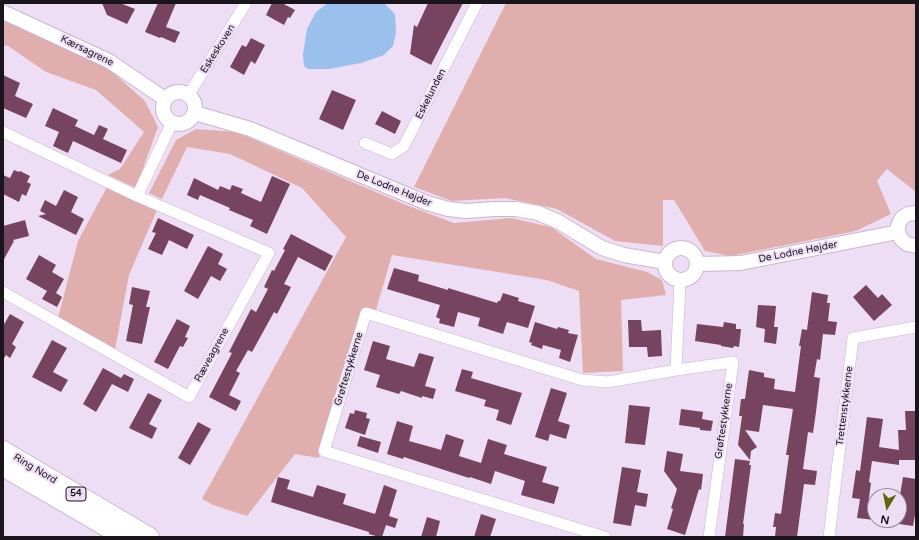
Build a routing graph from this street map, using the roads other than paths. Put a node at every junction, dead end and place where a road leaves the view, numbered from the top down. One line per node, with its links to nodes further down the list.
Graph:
1 (246, 3): 4 (street, Eskeskoven)
2 (477, 3): 9 (street, Eskelunden)
3 (3, 12): 5 (street, Kærsagrene)
4 (189, 94): 5 (street); 6 (street)
5 (165, 99): 7 (street)
6 (195, 113): 7 (street); 14 (street, De Lodne Højder)
7 (172, 123): 10 (street)
8 (3, 132): 10 (street, Ræveagrene)
9 (365, 143)
10 (137, 196): 17 (street, Ræveagrene)
11 (916, 213): 12 (street)
12 (898, 232): 13 (street); 15 (street, De Lodne Højder)
13 (916, 246)
14 (665, 262): 15 (street); 16 (street)
15 (697, 264): 16 (street)
16 (680, 280): 19 (street)
17 (3, 292)
18 (916, 327): 26 (street, Trettenstykkerne)
19 (676, 370): 24 (street, Grøftestykkerne); 25 (street, Grøftestykkerne)
20 (3, 450): 23 (highway, Ring Nord / 54)
21 (3, 467): 22 (highway, 54)
22 (123, 537)
23 (150, 537)
24 (605, 537)
25 (709, 537)
26 (829, 537)

